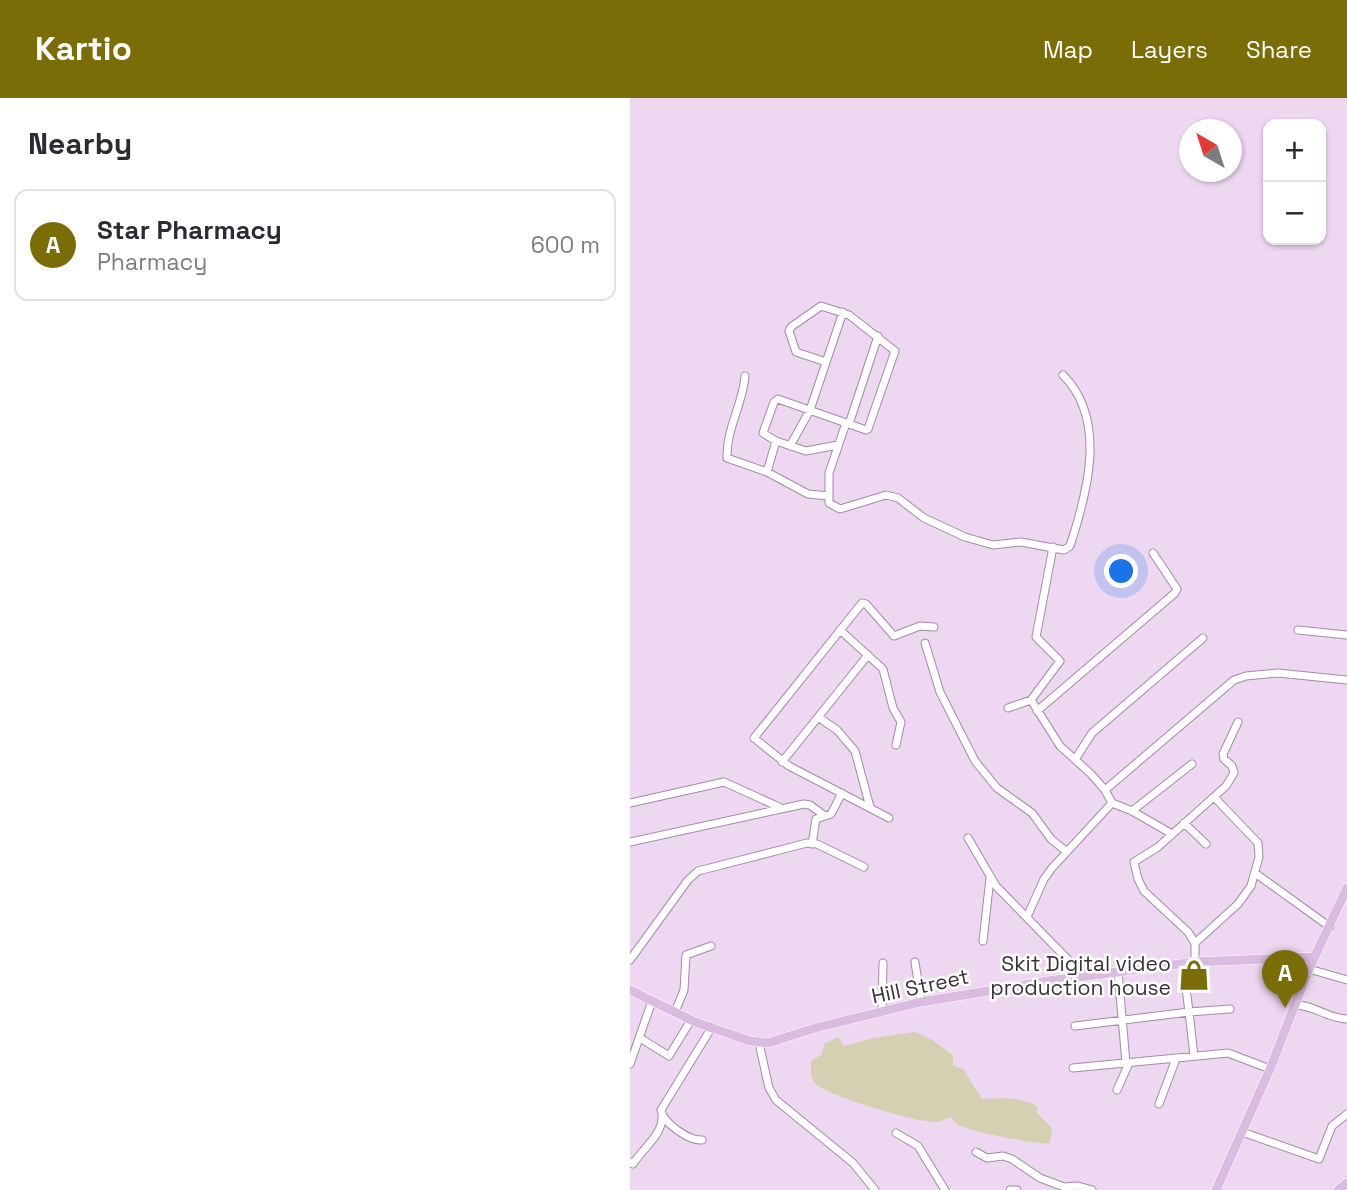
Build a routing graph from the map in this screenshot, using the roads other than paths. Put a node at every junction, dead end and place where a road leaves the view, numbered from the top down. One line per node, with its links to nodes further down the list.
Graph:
1 (843, 312): 2 (street); 3 (street); 3 (street)
2 (878, 336): 7 (street); 7 (street)
3 (826, 362): 6 (street)
4 (1063, 375): 13 (street)
5 (745, 376): 11 (street)
6 (810, 410): 7 (street); 8 (street); 10 (street)
7 (848, 424): 9 (street)
8 (776, 441): 10 (street); 11 (street)
9 (838, 445): 10 (street); 12 (street)
10 (790, 446)
11 (767, 472): 12 (street)
12 (829, 496): 13 (street)
13 (1053, 547): 23 (street)
14 (1153, 553): 25 (street)
15 (934, 627): 16 (street)
16 (839, 630): 21 (street); 30 (street)
17 (1298, 630): 18 (street)
18 (1347, 635)
19 (1203, 638): 29 (street)
20 (925, 643): 48 (street)
21 (868, 655): 26 (street); 28 (street)
22 (1347, 680): 32 (street)
23 (1031, 700): 24 (street); 25 (street)
24 (1008, 708)
25 (1037, 711): 29 (street)
26 (818, 717): 30 (street); 37 (street)
27 (1238, 722): 34 (street)
28 (896, 745)
29 (1076, 758): 32 (street)
30 (782, 762): 33 (street)
31 (1192, 764): 39 (street)
32 (1105, 790): 36 (street)
33 (842, 793): 37 (street); 40 (street)
34 (1214, 797): 42 (street); 50 (street)
35 (630, 803): 38 (street)
36 (1112, 803): 39 (street); 48 (street)
37 (870, 807): 41 (street)
38 (781, 808): 40 (street); 45 (street)
39 (1132, 811): 43 (street)
40 (825, 816): 46 (street)
41 (890, 818)
42 (1184, 823): 43 (street); 47 (street)
43 (1172, 834): 56 (street)
44 (968, 838): 51 (street)
45 (630, 842)
46 (812, 844): 49 (street); 59 (street)
47 (1206, 844)
48 (1067, 852): 53 (street)
49 (864, 867)
50 (1255, 873): 54 (street); 56 (street)
51 (990, 877): 53 (street); 55 (street)
52 (1347, 888): 54 (main road)
53 (1027, 917): 66 (street)
54 (1330, 927): 58 (main road)
55 (983, 941)
56 (1195, 943): 61 (street)
57 (710, 946): 73 (street)
58 (1314, 957): 61 (main road, Hill Street); 64 (main road)
59 (630, 960)
60 (915, 962): 70 (street)
61 (1195, 962): 63 (main road, Hill Street)
62 (883, 963): 74 (street)
63 (1183, 964): 65 (main road, Hill Street); 75 (street)
64 (1309, 969): 67 (street); 71 (main road)
65 (1118, 971): 66 (main road, Hill Street); 76 (street)
66 (1083, 975): 70 (main road, Hill Street)
67 (1347, 980)
68 (630, 990): 69 (main road)
69 (652, 1001): 73 (main road); 81 (street)
70 (921, 1002): 74 (main road, Hill Street)
71 (1294, 1005): 78 (street); 88 (main road)
72 (1230, 1009): 75 (street)
73 (675, 1012): 77 (main road)
74 (882, 1012): 82 (main road, Hill Street)
75 (1189, 1012): 76 (street); 83 (street)
76 (1123, 1019): 79 (street); 85 (street)
77 (691, 1020): 80 (main road); 81 (street)
78 (1347, 1020)
79 (1075, 1026)
80 (712, 1027): 82 (main road); 92 (street)
81 (640, 1038): 86 (street)
82 (759, 1043): 99 (street)
83 (1194, 1056): 84 (street); 88 (street)
84 (1176, 1059): 85 (street); 90 (street)
85 (1127, 1063): 87 (street); 89 (street)
86 (630, 1064)
87 (1073, 1068)
88 (1270, 1069): 93 (main road)
89 (1117, 1090)
90 (1159, 1104)
91 (1347, 1114): 93 (street)
92 (662, 1115): 95 (street); 97 (street)
93 (1242, 1132): 104 (main road)
94 (896, 1133): 100 (street)
95 (702, 1140)
96 (976, 1152): 103 (street)
97 (630, 1162)
98 (1347, 1183): 105 (main road)
99 (875, 1190)
100 (945, 1190)
101 (1010, 1190): 102 (street)
102 (1017, 1190)
103 (1092, 1190)
104 (1216, 1190)
105 (1338, 1190)

